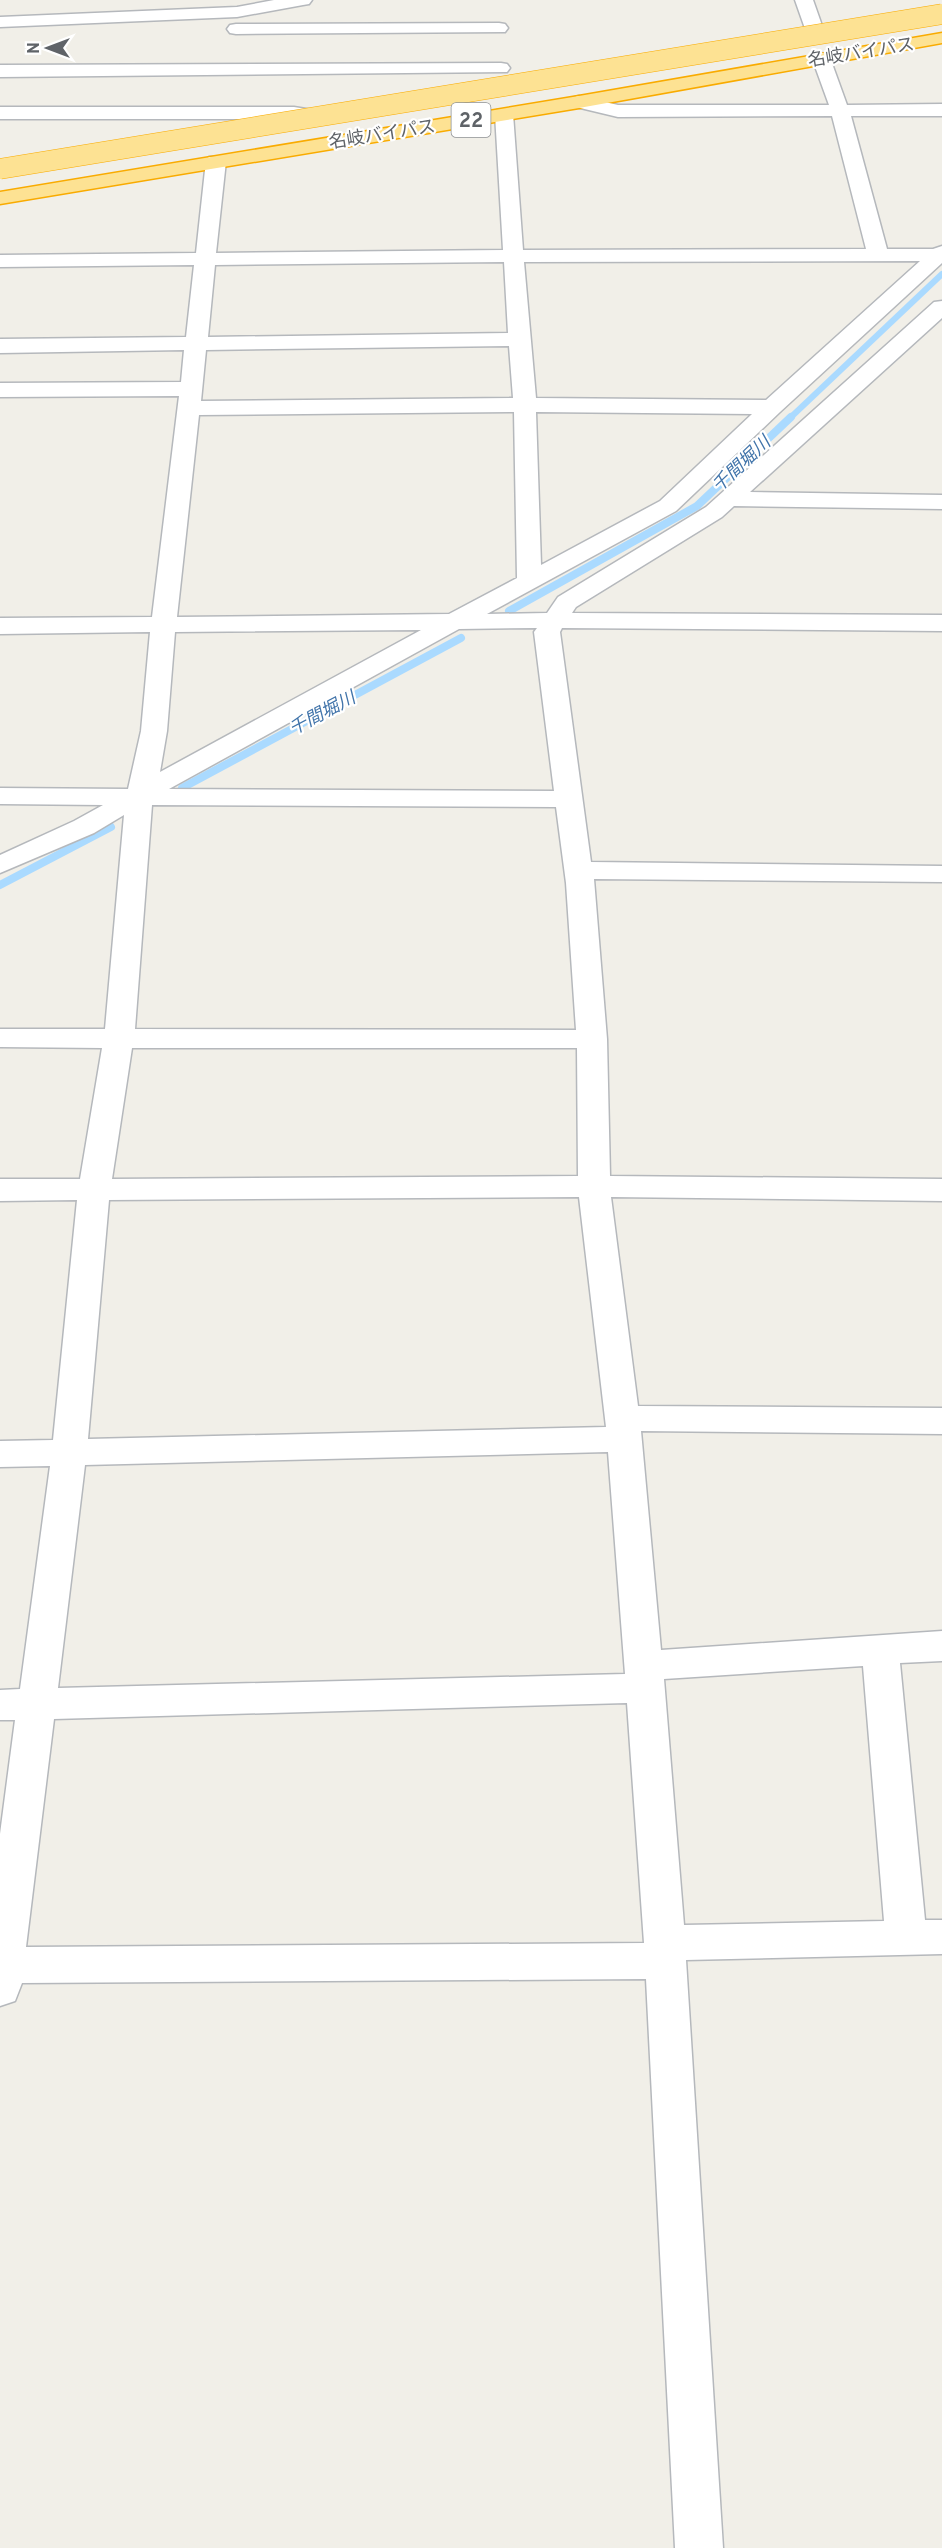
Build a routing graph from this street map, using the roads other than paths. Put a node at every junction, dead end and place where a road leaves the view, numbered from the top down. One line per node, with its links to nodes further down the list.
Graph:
1 (303, 0): 4 (street)
2 (804, 0): 9 (street)
3 (496, 9): 8 (street)
4 (235, 14): 6 (street); 8 (street); 13 (street)
5 (942, 15): 9 (highway, 名岐バイパス / 22); 24 (highway, bridge)
6 (0, 22)
7 (942, 26): 23 (highway)
8 (499, 28): 12 (street)
9 (818, 37): 15 (highway, 名岐バイパス / 22)
10 (942, 38): 11 (highway, 名岐バイパス / 22)
11 (821, 58): 16 (highway, 名岐バイパス / 22); 17 (street)
12 (501, 68): 13 (street); 15 (street)
13 (231, 69): 14 (street); 20 (street)
14 (0, 71)
15 (502, 88): 22 (highway, 名岐バイパス / 22)
16 (579, 102): 17 (street); 21 (highway, 名岐バイパス / 22)
17 (840, 110): 18 (street); 26 (street)
18 (942, 110)
19 (0, 113): 20 (street)
20 (225, 113): 22 (street); 23 (street)
21 (504, 114): 23 (highway, 名岐バイパス / 22); 28 (street)
22 (324, 117): 23 (highway, 名岐バイパス / 22)
23 (219, 148): 24 (highway, 名岐バイパス / 22); 25 (highway, 名岐バイパス / 22); 29 (street)
24 (0, 171)
25 (0, 198)
26 (878, 254): 27 (street); 28 (street)
27 (941, 254): 38 (street)
28 (514, 256): 29 (street); 32 (street)
29 (205, 260): 30 (street); 33 (street)
30 (0, 261)
31 (934, 321): 39 (street)
32 (519, 339): 33 (street); 37 (street)
33 (197, 344): 34 (street); 36 (street)
34 (0, 346)
35 (0, 390): 36 (street)
36 (191, 399): 37 (street); 46 (street)
37 (525, 405): 38 (street); 41 (street)
38 (772, 407): 41 (street)
39 (728, 499): 40 (street); 42 (street)
40 (942, 502)
41 (529, 581): 43 (street)
42 (554, 621): 43 (street); 44 (street); 49 (street)
43 (451, 623): 46 (street); 47 (street)
44 (942, 623)
45 (0, 626): 46 (street)
46 (163, 626): 47 (street)
47 (140, 795): 48 (street); 49 (street); 50 (street); 53 (street)
48 (0, 796)
49 (569, 799): 51 (street)
50 (0, 865)
51 (578, 870): 52 (street); 55 (street)
52 (942, 874)
53 (119, 1037): 54 (street); 55 (street); 58 (street)
54 (0, 1038)
55 (592, 1040): 56 (street)
56 (594, 1186): 58 (street); 59 (street); 61 (street)
57 (0, 1190): 58 (street)
58 (94, 1190): 63 (street)
59 (942, 1190)
60 (942, 1421): 61 (street)
61 (624, 1428): 63 (street); 66 (street)
62 (0, 1454): 63 (street)
63 (69, 1454): 67 (street)
64 (942, 1646): 65 (street)
65 (879, 1650): 66 (street); 68 (street)
66 (644, 1677): 67 (street); 69 (street)
67 (18, 1705): 70 (street)
68 (924, 1938): 69 (street)
69 (665, 1952): 70 (street); 71 (street)
70 (1, 1973)
71 (699, 2548)

